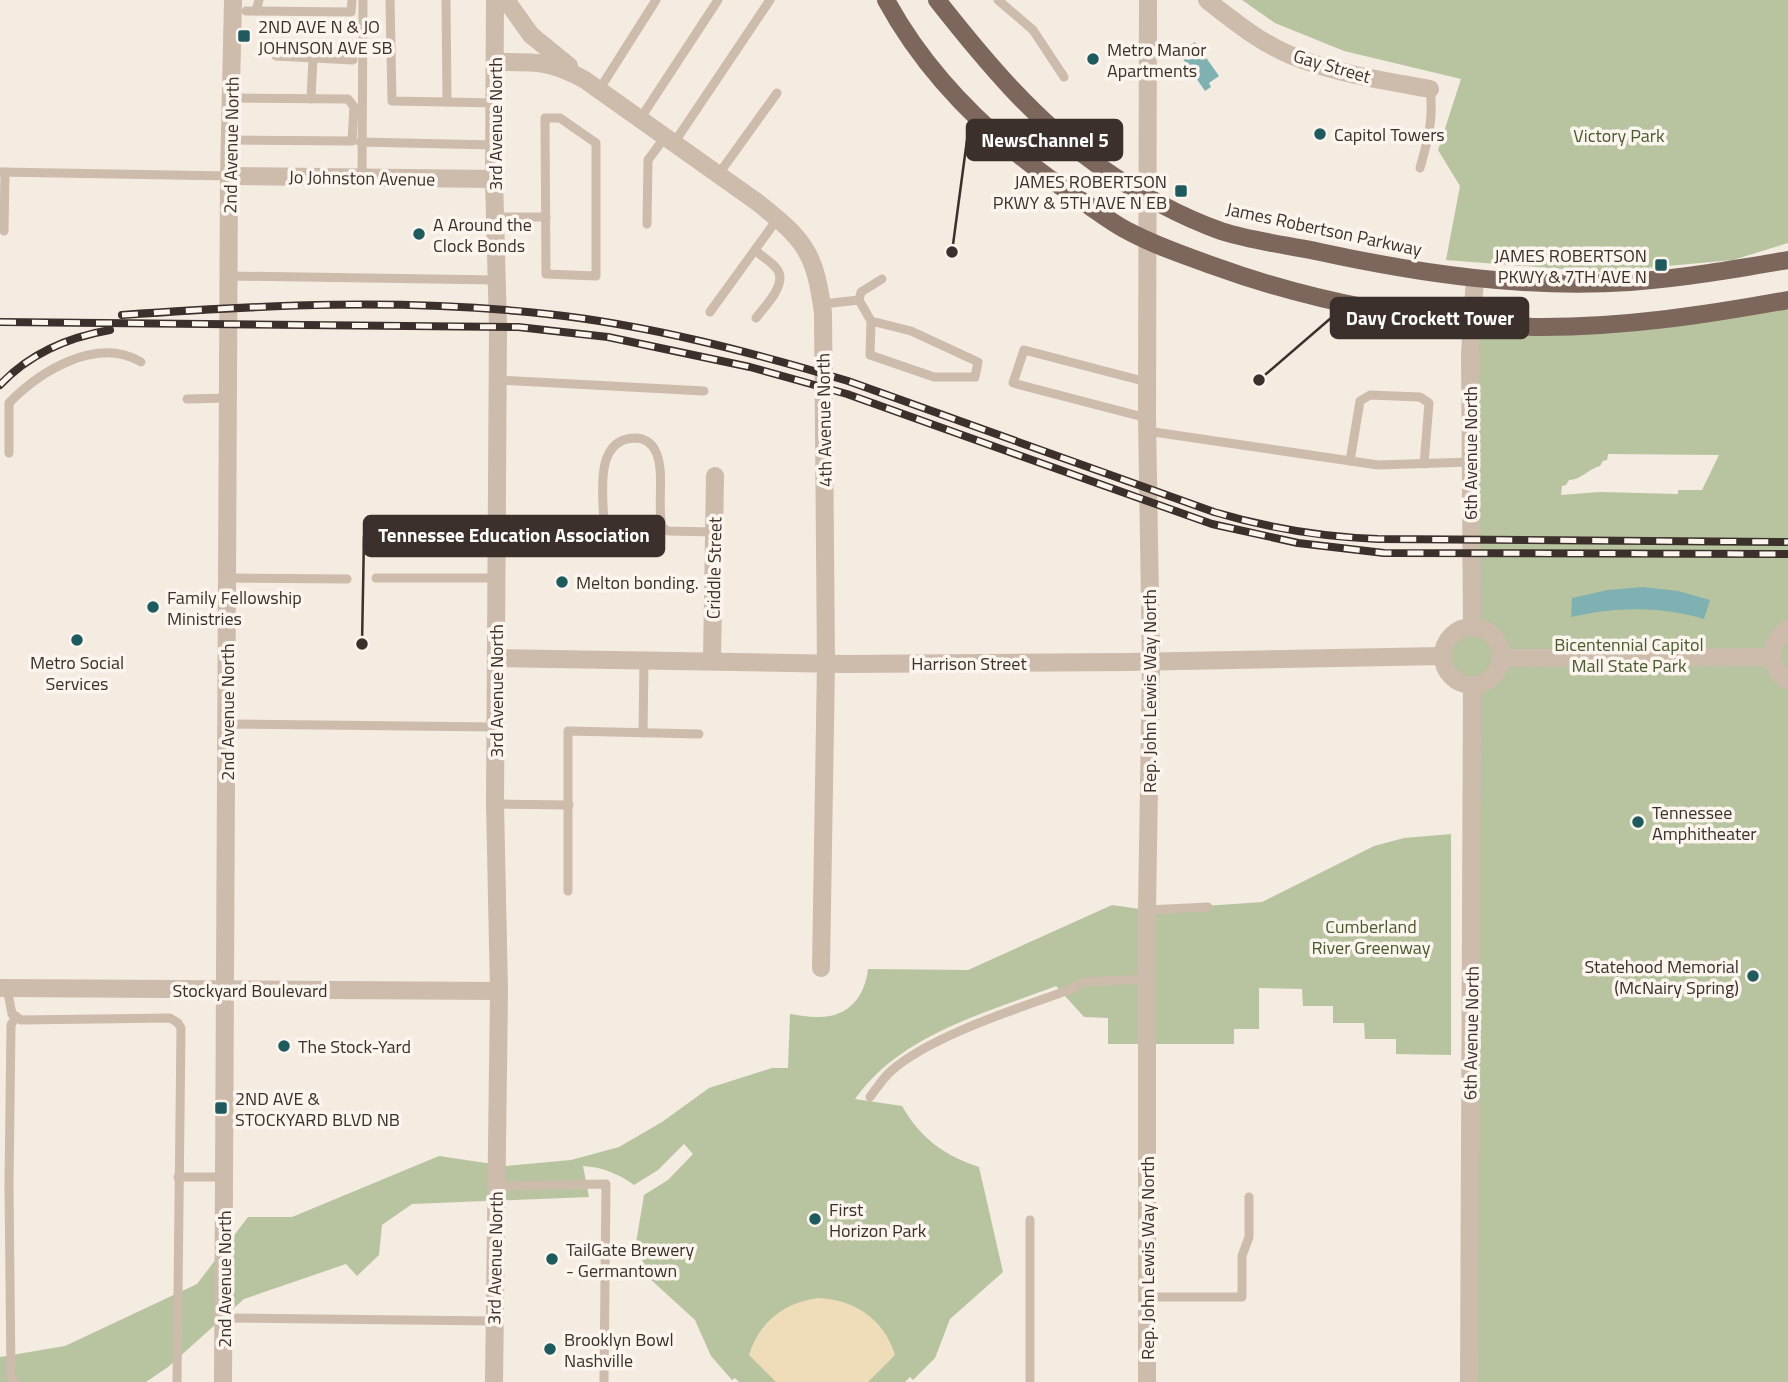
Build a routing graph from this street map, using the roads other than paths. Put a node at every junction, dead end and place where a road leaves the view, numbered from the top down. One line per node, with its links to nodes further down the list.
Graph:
1 (259, 0): 16 (lane)
2 (352, 0): 16 (lane)
3 (363, 0): 32 (lane)
4 (390, 0): 27 (lane)
5 (446, 0): 27 (lane)
6 (495, 0): 20 (street, 3rd Avenue North)
7 (506, 0): 22 (street)
8 (656, 0): 22 (lane)
9 (718, 0): 29 (lane)
10 (770, 0): 30 (lane)
11 (886, 0): 46 (main road)
12 (937, 0): 40 (main road, James Robertson Parkway)
13 (998, 0): 21 (lane)
14 (1148, 0): 40 (street, Rep. John Lewis Way North)
15 (1207, 0): 23 (street, Gay Street)
16 (245, 7): 25 (street, 2nd Avenue North)
17 (276, 56): 18 (lane)
18 (313, 58): 19 (lane); 26 (lane)
19 (353, 60)
20 (495, 62): 22 (street, 4th Avenue North); 28 (street, 3rd Avenue North)
21 (1064, 77)
22 (592, 85): 29 (street, 4th Avenue North)
23 (1430, 89): 34 (lane)
24 (777, 93): 36 (lane)
25 (231, 98): 26 (lane); 31 (street, 2nd Avenue North)
26 (311, 99): 32 (lane)
27 (447, 102): 28 (lane)
28 (495, 103): 33 (street, 3rd Avenue North)
29 (640, 119): 30 (street, 4th Avenue North)
30 (669, 140): 36 (street, 4th Avenue North); 44 (lane)
31 (230, 141): 32 (lane); 37 (street, 2nd Avenue North)
32 (357, 141): 33 (lane); 38 (lane)
33 (494, 145): 39 (street, 3rd Avenue North)
34 (1420, 168)
35 (3, 172): 37 (lane); 45 (lane)
36 (718, 175): 43 (street, 4th Avenue North)
37 (229, 176): 38 (street, Jo Johnston Avenue); 49 (street, 2nd Avenue North)
38 (362, 178): 39 (street, Jo Johnston Avenue)
39 (494, 179): 41 (street, 3rd Avenue North)
40 (1147, 195): 46 (street, Rep. John Lewis Way North); 50 (main road, James Robertson Parkway)
41 (495, 217): 42 (lane); 51 (street, 3rd Avenue North)
42 (546, 217): 42 (lane)
43 (778, 218): 47 (lane); 55 (street, 4th Avenue North)
44 (647, 224)
45 (4, 231)
46 (1147, 240): 59 (main road); 62 (street, Rep. John Lewis Way North)
47 (755, 250): 56 (lane); 57 (lane)
48 (1788, 260): 50 (main road, James Robertson Parkway)
49 (230, 276): 51 (lane); 64 (street, 2nd Avenue North)
50 (1475, 278): 59 (street, 6th Avenue North)
51 (496, 279): 61 (street, 3rd Avenue North)
52 (882, 279): 53 (lane)
53 (859, 300): 55 (lane); 58 (lane)
54 (1788, 300): 59 (main road)
55 (822, 304): 87 (street, 4th Avenue North)
56 (710, 312)
57 (756, 318)
58 (871, 321): 58 (lane)
59 (1471, 322): 69 (street, 6th Avenue North)
60 (141, 362): 67 (lane)
61 (498, 380): 63 (lane); 76 (street, 3rd Avenue North)
62 (1147, 382): 66 (street, Rep. John Lewis Way North); 66 (lane)
63 (704, 391)
64 (229, 398): 65 (lane); 74 (street, 2nd Avenue North)
65 (187, 400)
66 (1147, 425): 68 (lane); 86 (street, Rep. John Lewis Way North)
67 (9, 453)
68 (1350, 461): 70 (lane); 70 (lane)
69 (1470, 462): 70 (lane); 78 (street, 6th Avenue North)
70 (1424, 464)
71 (715, 476): 73 (street, Criddle Street)
72 (662, 527): 72 (lane); 73 (lane)
73 (714, 533): 85 (street, Criddle Street)
74 (227, 578): 77 (lane); 90 (street, 2nd Avenue North)
75 (376, 578): 76 (lane)
76 (497, 578): 81 (street, 3rd Avenue North)
77 (347, 579)
78 (1472, 628): 80 (street); 83 (street)
79 (1788, 629): 82 (street)
80 (1443, 656): 86 (street, Harrison Street); 89 (street)
81 (496, 657): 84 (street, Harrison Street); 91 (street, 3rd Avenue North)
82 (1773, 657): 83 (street); 88 (street)
83 (1501, 658): 89 (street)
84 (644, 659): 85 (street, Harrison Street); 92 (lane)
85 (712, 660): 87 (street, Harrison Street)
86 (1151, 662): 87 (street, Harrison Street); 98 (street, Rep. John Lewis Way North)
87 (826, 663): 99 (street, 4th Avenue North)
88 (1788, 681)
89 (1472, 685): 121 (street, 6th Avenue North)
90 (227, 724): 91 (lane); 102 (street, 2nd Avenue North)
91 (495, 727): 94 (street, 3rd Avenue North)
92 (643, 733): 93 (lane); 95 (lane)
93 (699, 734)
94 (495, 804): 95 (lane); 103 (street, 3rd Avenue North)
95 (569, 805): 96 (lane)
96 (568, 891)
97 (1208, 907): 98 (lane)
98 (1147, 910): 100 (street, Rep. John Lewis Way North)
99 (821, 968)
100 (1147, 979): 105 (lane); 111 (street, Rep. John Lewis Way North)
101 (3, 988): 102 (street, Stockyard Boulevard); 104 (lane)
102 (225, 990): 103 (street, Stockyard Boulevard); 107 (street, 2nd Avenue North)
103 (499, 991): 108 (street, 3rd Avenue North)
104 (16, 1016): 106 (lane); 114 (lane)
105 (870, 1097)
106 (178, 1177): 107 (lane); 115 (lane)
107 (225, 1177): 112 (street, 2nd Avenue North)
108 (496, 1186): 113 (street, 3rd Avenue North); 118 (lane)
109 (1249, 1197): 111 (lane)
110 (1030, 1220): 119 (lane)
111 (1147, 1297): 120 (street, Rep. John Lewis Way North)
112 (224, 1318): 113 (lane); 116 (street, 2nd Avenue North)
113 (494, 1321): 117 (street, 3rd Avenue North)
114 (15, 1382)
115 (177, 1382)
116 (223, 1382)
117 (494, 1382)
118 (604, 1382)
119 (1030, 1382)
120 (1147, 1382)
121 (1469, 1382)

